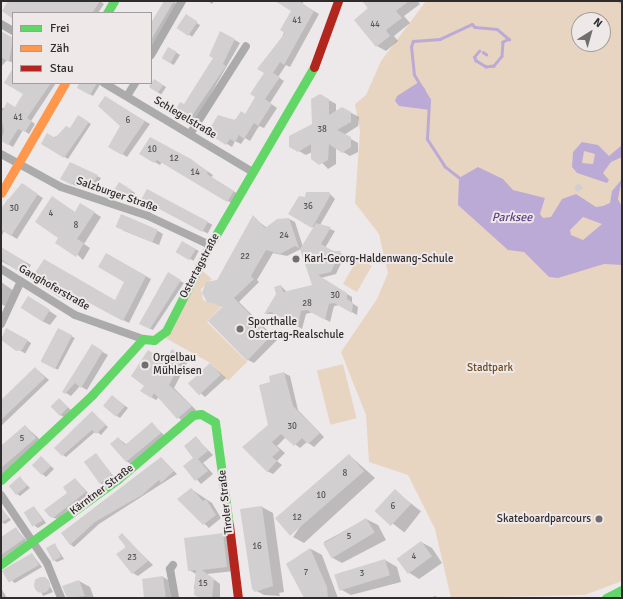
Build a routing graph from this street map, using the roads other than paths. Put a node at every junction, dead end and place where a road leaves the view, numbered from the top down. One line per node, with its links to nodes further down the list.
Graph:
1 (114, 1): 4 (street)
2 (182, 1): 8 (street)
3 (338, 1): 16 (street, Ostertagstraße)
4 (108, 12)
5 (1, 24): 6 (street)
6 (12, 30)
7 (246, 46): 13 (street)
8 (152, 53)
9 (64, 84): 15 (street)
10 (106, 84): 12 (street, Schlegelstraße)
11 (134, 84): 12 (street)
12 (127, 96): 13 (street, Schlegelstraße)
13 (190, 134): 16 (street, Schlegelstraße)
14 (1, 154): 15 (street, Salzburger Straße)
15 (18, 164): 17 (street); 18 (street, Salzburger Straße)
16 (253, 172): 18 (street, Ostertagstraße)
17 (1, 193)
18 (210, 245): 22 (street, Ostertagstraße)
19 (1, 269): 20 (street, Ganghoferstraße)
20 (21, 281): 21 (street); 22 (street, Ganghoferstraße)
21 (1, 324)
22 (143, 339): 24 (street)
23 (201, 414): 26 (street, Kärntner Straße); 32 (street, Tiroler Straße)
24 (1, 480)
25 (1, 495): 26 (street)
26 (34, 541): 27 (street, Kärntner Straße); 30 (street)
27 (1, 564)
28 (173, 565): 31 (street)
29 (622, 590): 33 (street)
30 (61, 598)
31 (175, 598)
32 (238, 598)
33 (606, 598)

